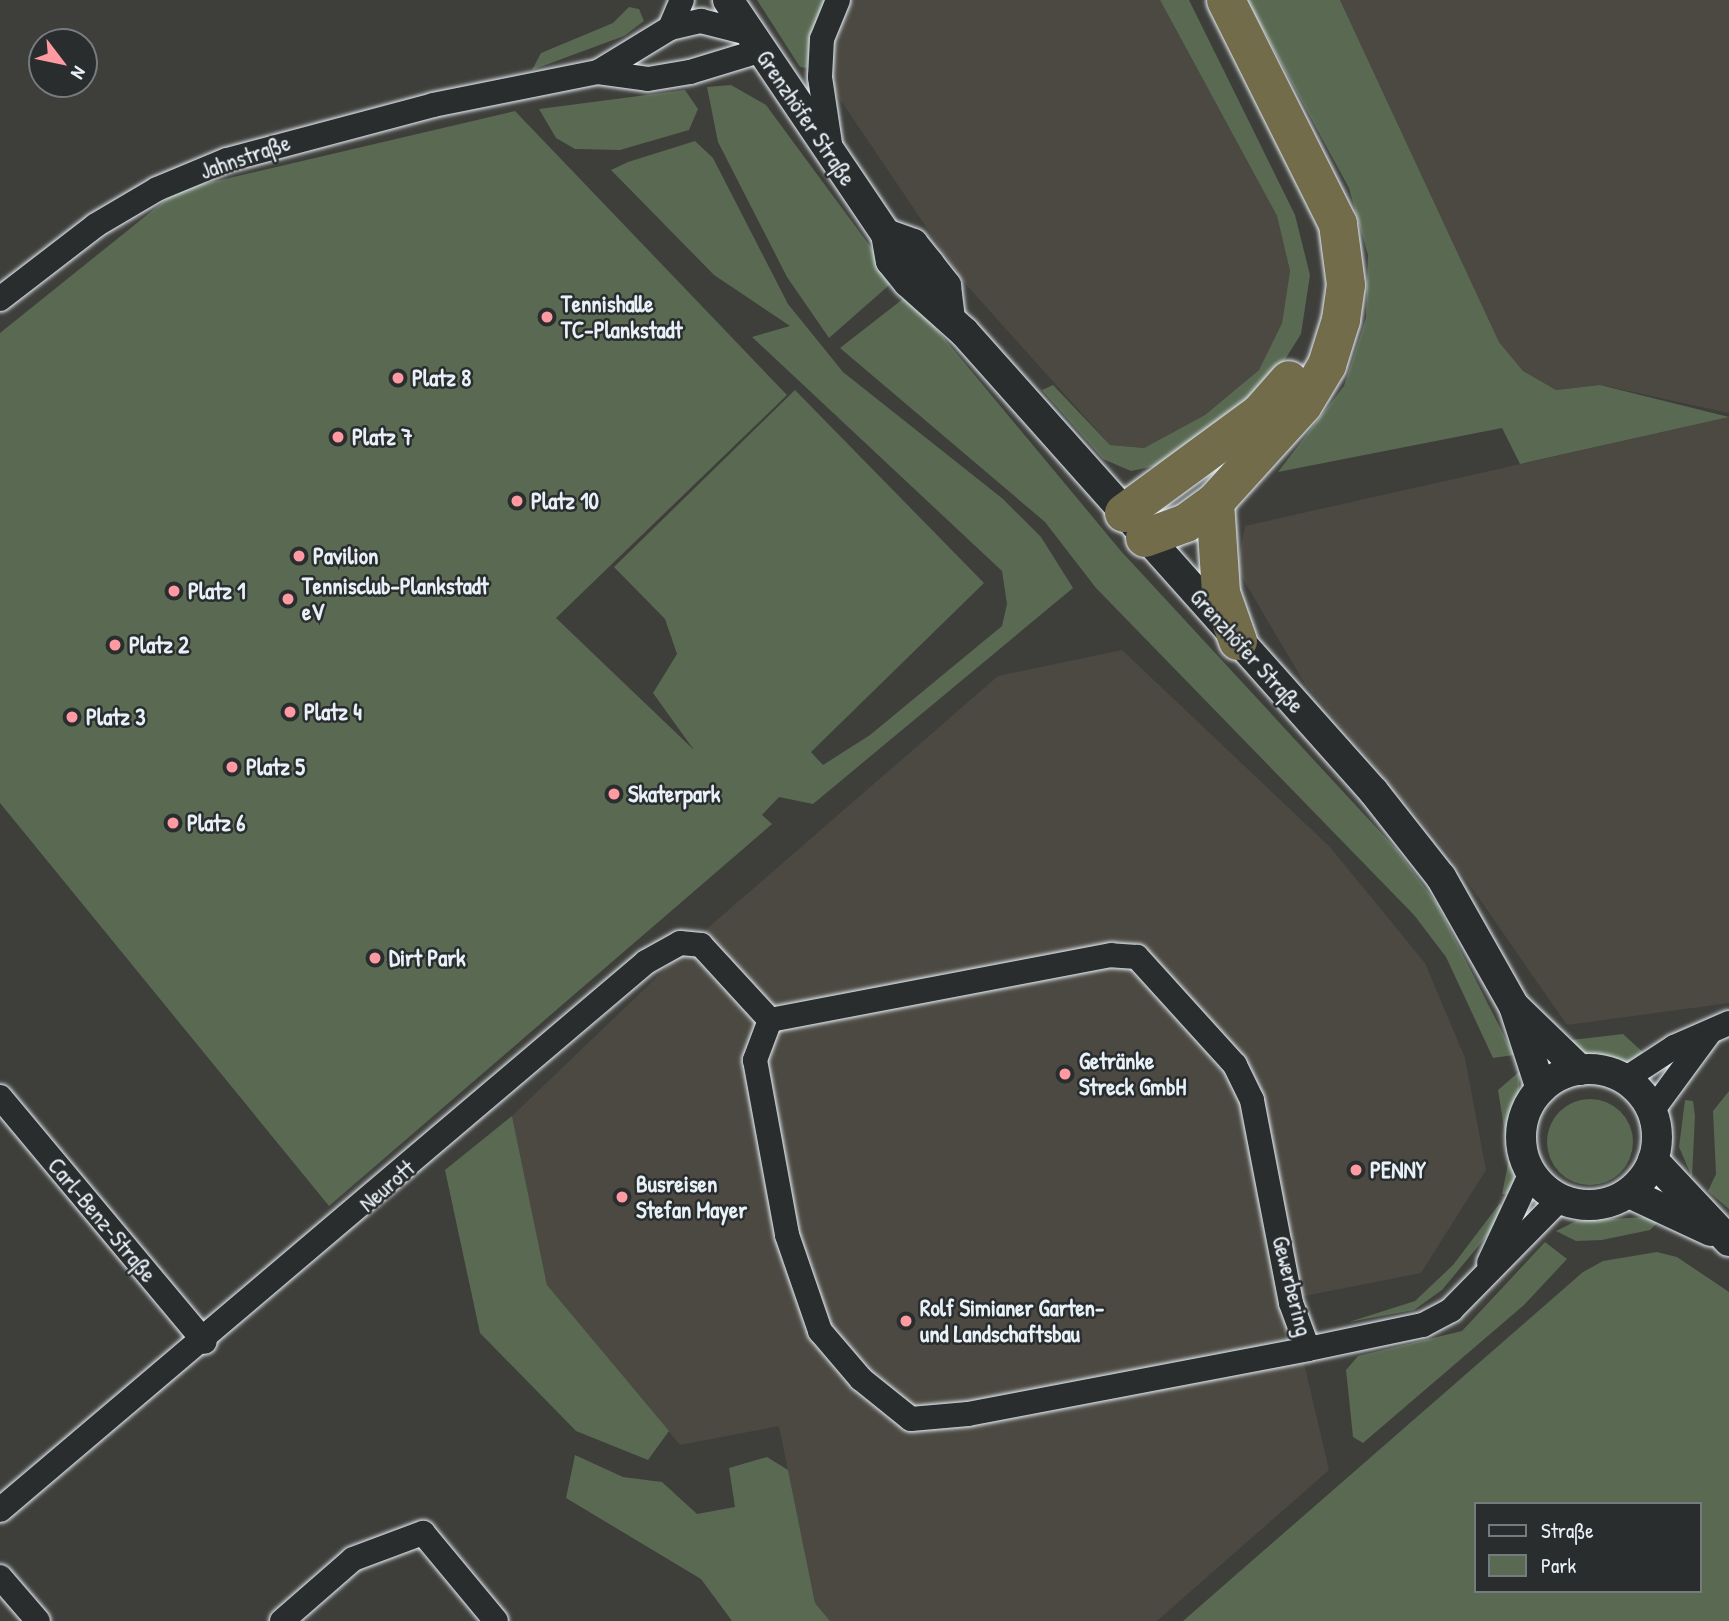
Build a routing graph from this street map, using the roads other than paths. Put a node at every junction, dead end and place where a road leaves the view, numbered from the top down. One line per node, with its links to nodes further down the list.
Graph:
1 (682, 0): 6 (street)
2 (728, 0): 7 (street, Grenzhöfer Straße)
3 (838, 0): 9 (street)
4 (1209, 0): 12 (highway)
5 (1226, 0): 11 (highway)
6 (670, 28): 7 (street); 8 (street)
7 (754, 42): 8 (street); 9 (street, Grenzhöfer Straße)
8 (598, 72): 10 (street, Jahnstraße)
9 (832, 158): 12 (street, Grenzhöfer Straße)
10 (0, 299)
11 (1216, 502): 12 (highway); 13 (highway)
12 (1134, 526): 13 (street, Grenzhöfer Straße)
13 (1238, 641): 14 (street, Grenzhöfer Straße)
14 (1514, 1006): 17 (street, Grenzhöfer Straße); 19 (street, Grenzhöfer Straße)
15 (770, 1020): 28 (street, Neurott); 29 (street, Gewerbering); 29 (street, Gewerbering)
16 (1720, 1027): 18 (street); 21 (street)
17 (1580, 1070): 18 (street); 19 (street)
18 (1625, 1079): 21 (street)
19 (1541, 1089): 23 (street)
20 (0, 1097): 28 (street, Carl-Benz-Straße)
21 (1652, 1111): 22 (street)
22 (1653, 1160): 24 (street); 26 (street)
23 (1531, 1173): 25 (street); 27 (street)
24 (1629, 1193): 25 (street); 26 (street)
25 (1560, 1199): 27 (street)
26 (1725, 1238)
27 (1483, 1277): 29 (street)
28 (205, 1342): 30 (street, Neurott)
29 (1308, 1349)
30 (0, 1510)
31 (0, 1577): 32 (street)
32 (37, 1621)
33 (282, 1621): 34 (street)
34 (496, 1621)

